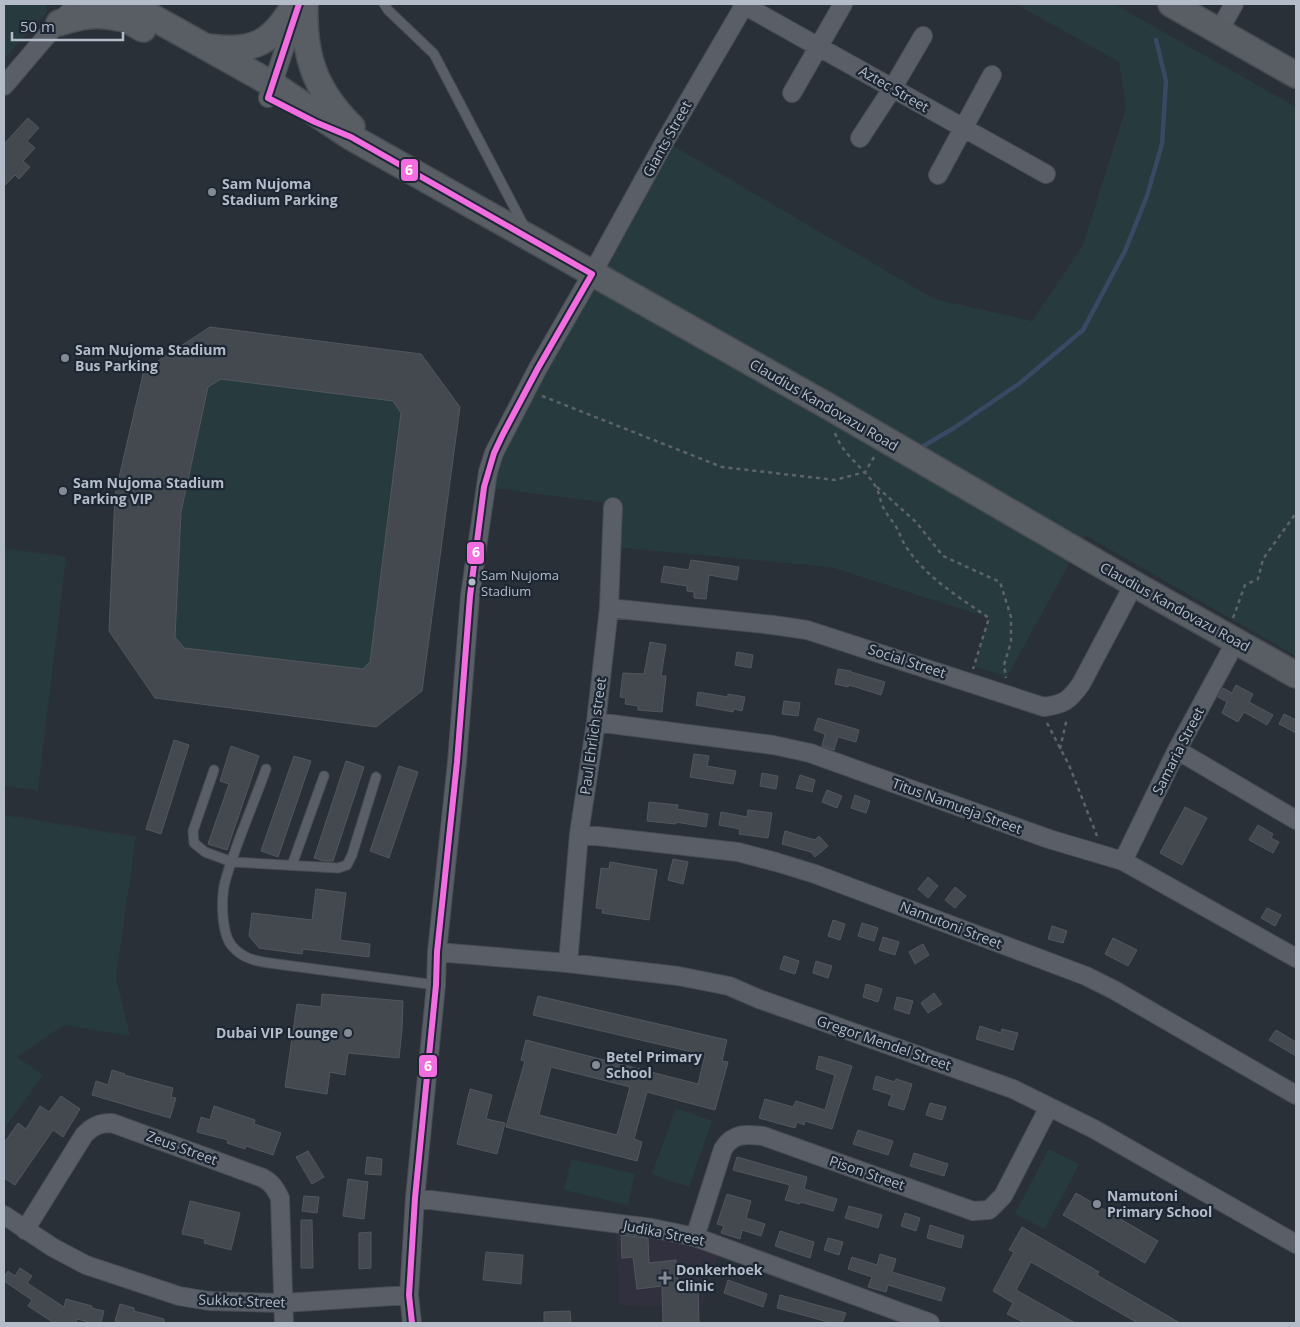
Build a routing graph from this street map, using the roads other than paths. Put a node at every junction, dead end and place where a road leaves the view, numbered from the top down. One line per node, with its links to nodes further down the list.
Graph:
1 (78, 4): 12 (street)
2 (98, 4): 11 (street, Claudius Kandovazu Road)
3 (295, 4): 15 (street)
4 (300, 4): 21 (street)
5 (305, 4): 25 (street)
6 (384, 4): 28 (lane)
7 (744, 4): 16 (street, Aztec Street); 29 (street, Giants Street)
8 (843, 4): 16 (street)
9 (1170, 4): 13 (street)
10 (1234, 4): 13 (street)
11 (127, 11): 12 (street); 15 (street, Claudius Kandovazu Road); 21 (street, Claudius Kandovazu Road)
12 (58, 17): 19 (street)
13 (1219, 31): 18 (street)
14 (923, 36): 20 (street)
15 (204, 46): 21 (street, Claudius Kandovazu Road)
16 (819, 46): 20 (street, Aztec Street); 22 (street)
17 (992, 75): 23 (street)
18 (1296, 75)
19 (4, 86)
20 (892, 89): 23 (street, Aztec Street); 24 (street)
21 (270, 91): 25 (street, Claudius Kandovazu Road)
22 (792, 93)
23 (963, 128): 26 (street, Aztec Street); 27 (street)
24 (860, 138)
25 (390, 159): 28 (street, Claudius Kandovazu Road)
26 (1046, 174)
27 (938, 176)
28 (531, 239): 29 (street, Claudius Kandovazu Road)
29 (592, 274): 31 (street, Claudius Kandovazu Road); 46 (street, Giants Street)
30 (613, 507): 32 (street, Paul Ehrlich street)
31 (1134, 584): 32 (street, Social Street); 33 (street, Claudius Kandovazu Road)
32 (609, 608): 35 (street, Paul Ehrlich street)
33 (1232, 639): 34 (street, Claudius Kandovazu Road); 36 (street, Samaria Street)
34 (1296, 674)
35 (596, 722): 42 (street, Paul Ehrlich street); 44 (street, Titus Namueja Street)
36 (1177, 750): 41 (street); 44 (street, Samaria Street)
37 (214, 770): 43 (lane)
38 (266, 770): 43 (lane)
39 (324, 776): 45 (lane)
40 (376, 777): 45 (lane)
41 (1296, 820)
42 (579, 834): 48 (street, Paul Ehrlich street); 50 (street, Namutoni Street)
43 (232, 862): 45 (lane); 49 (lane)
44 (1123, 862): 47 (street, Titus Namueja Street)
45 (292, 865)
46 (437, 952): 48 (street, Gregor Mendel Street); 49 (street, Giants Street)
47 (1296, 958)
48 (568, 963): 51 (street, Gregor Mendel Street)
49 (436, 985): 52 (street, Giants Street)
50 (1296, 1094)
51 (1050, 1106): 55 (street, Pison Street); 56 (street, Gregor Mendel Street)
52 (415, 1198): 55 (street, Judika Street); 57 (street, Giants Street)
53 (4, 1215): 54 (street, Sukkot Street)
54 (25, 1230): 58 (street, Sukkot Street); 58 (street, Zeus Street)
55 (695, 1237): 61 (street, Judika Street)
56 (1296, 1244)
57 (409, 1295): 58 (street, Sukkot Street); 60 (street, Giants Street)
58 (283, 1303): 59 (street, Zeus Street)
59 (284, 1323)
60 (412, 1323)
61 (930, 1323)

